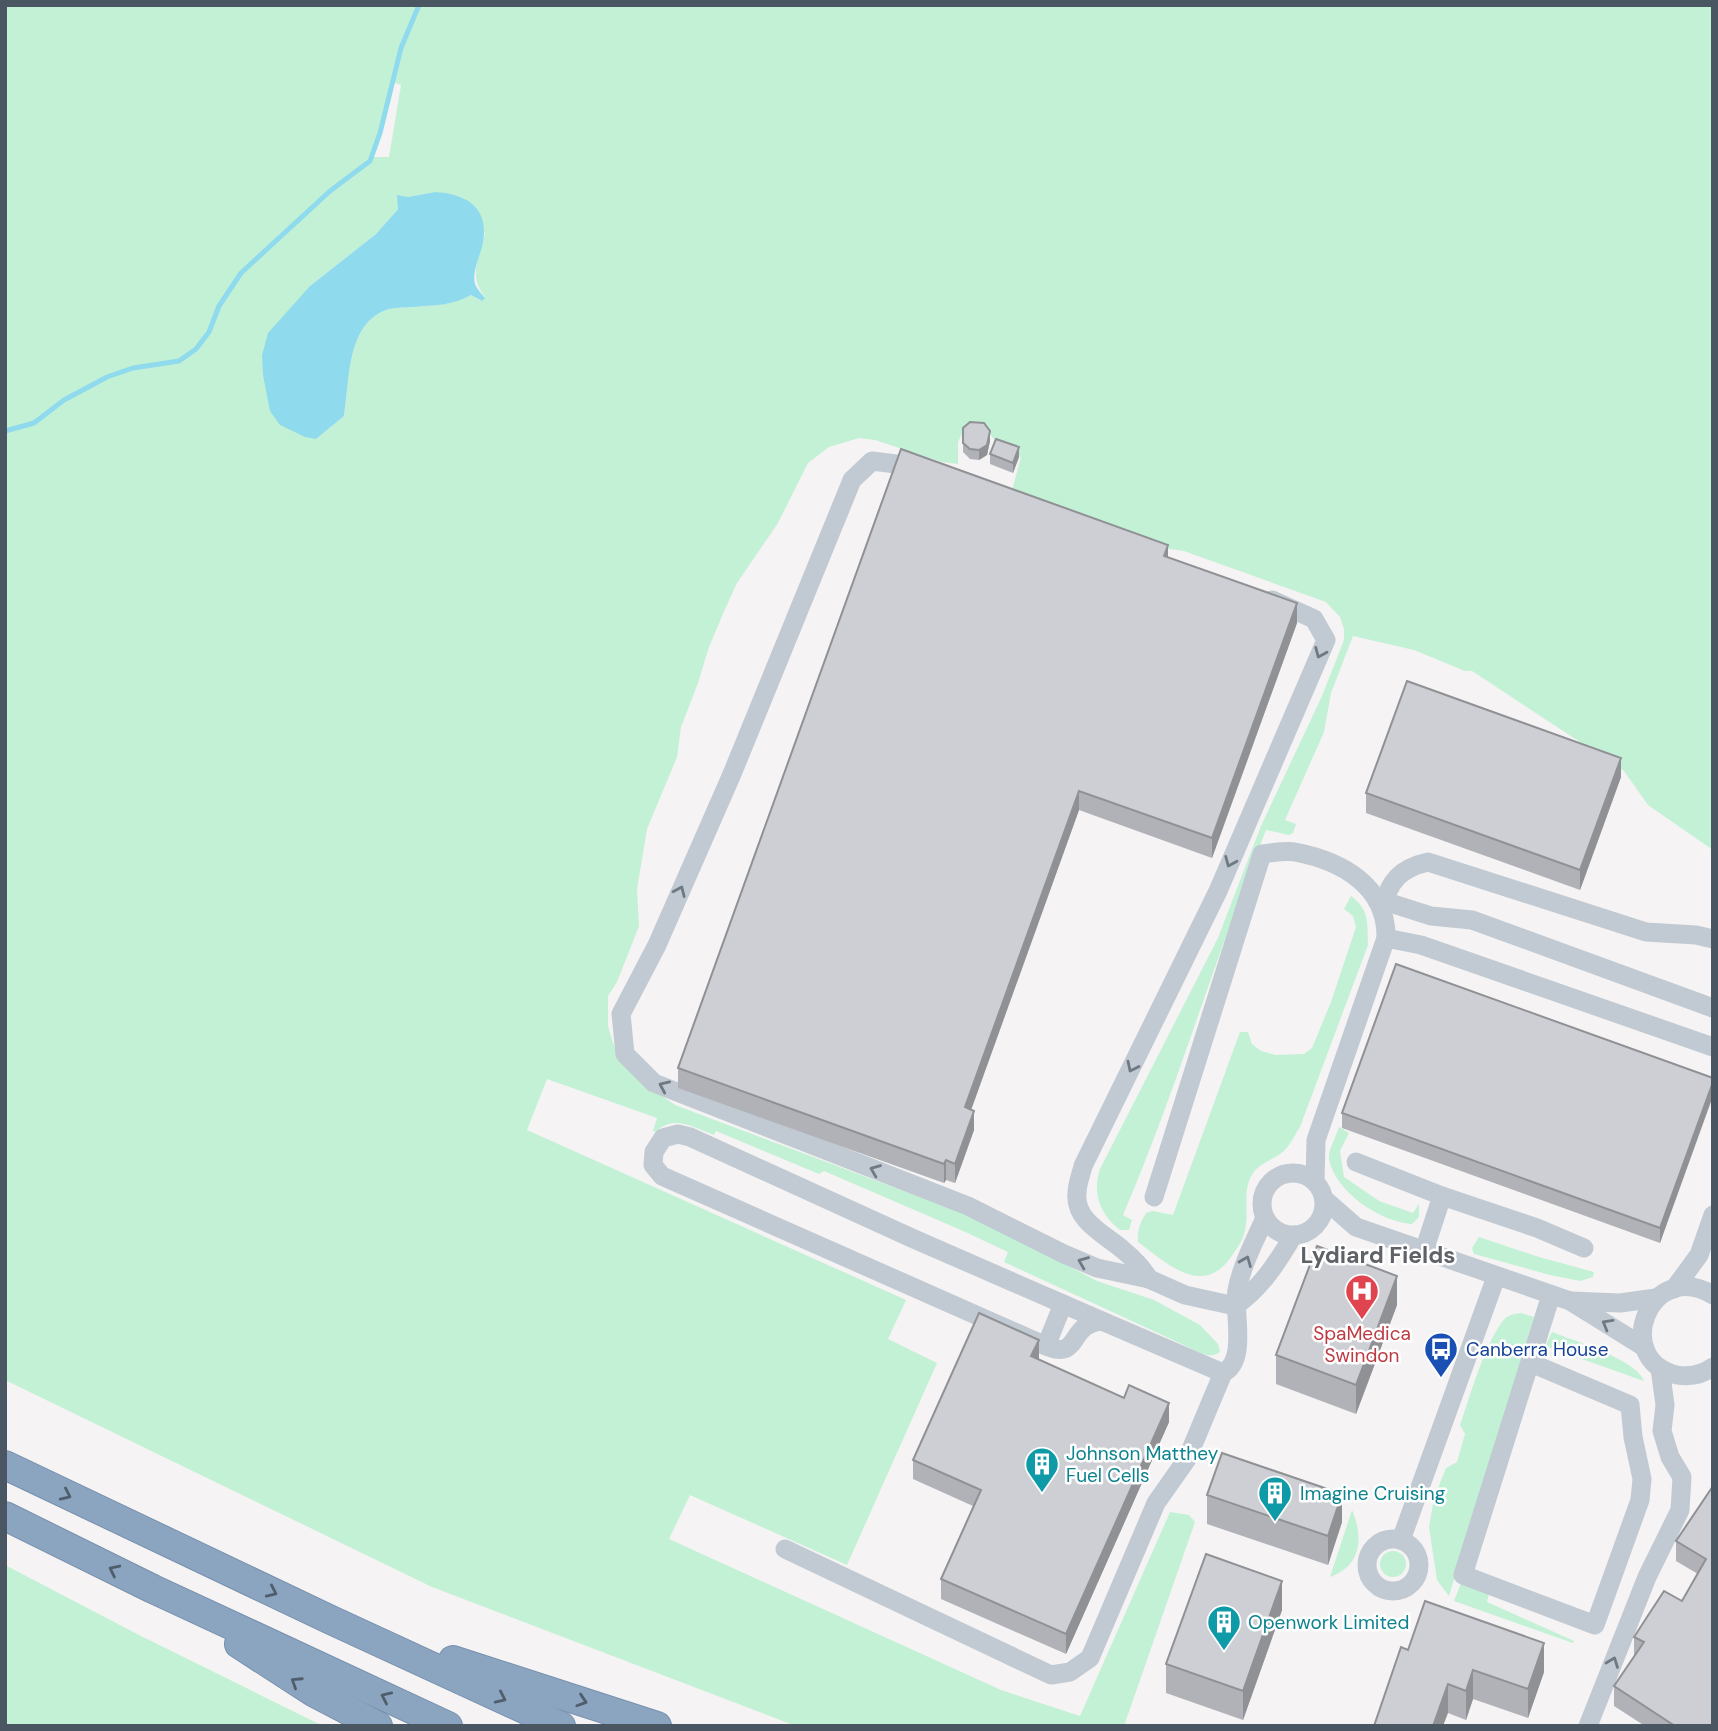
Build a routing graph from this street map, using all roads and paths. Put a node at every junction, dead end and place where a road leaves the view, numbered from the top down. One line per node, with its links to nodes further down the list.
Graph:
1 (942, 475): 23 (street, one-way to 1)
2 (1254, 593): 23 (street, one-way to 23)
3 (1383, 905): 4 (street); 5 (street); 6 (street); 13 (street)
4 (1386, 938): 7 (street); 8 (street)
5 (1713, 939)
6 (1713, 1008)
7 (1713, 1047)
8 (1316, 1140): 10 (street); 11 (street)
9 (1356, 1162): 12 (street)
10 (1286, 1174): 11 (street); 15 (street)
11 (1320, 1190): 16 (street); 17 (street)
12 (1442, 1196): 19 (street); 20 (street)
13 (1154, 1197)
14 (1713, 1215): 21 (street)
15 (1265, 1218): 18 (street); 28 (street, one-way to 15)
16 (1356, 1227): 17 (street); 20 (street)
17 (1313, 1229): 18 (street)
18 (1293, 1236): 28 (street)
19 (1584, 1248)
20 (1424, 1251): 22 (street)
21 (1699, 1255): 24 (street); 25 (street)
22 (1496, 1277): 26 (street); 40 (street)
23 (1149, 1279): 28 (street)
24 (1665, 1293): 25 (street); 26 (street); 31 (street)
25 (1709, 1294)
26 (1560, 1298): 31 (street, one-way to 26); 32 (street)
27 (1063, 1304): 29 (street); 30 (street); 30 (street)
28 (1235, 1306): 35 (street)
29 (1102, 1321): 30 (street); 35 (street)
30 (1046, 1346)
31 (1644, 1347): 34 (street)
32 (1531, 1363): 32 (street)
33 (1713, 1367): 36 (street)
34 (1660, 1368): 36 (street); 37 (street)
35 (1223, 1373): 41 (street)
36 (1685, 1376): 37 (street)
37 (1665, 1405): 48 (street, one-way to 37)
38 (5, 1465): 43 (highway, one-way to 43)
39 (5, 1516): 42 (highway, one-way to 39)
40 (1401, 1540)
41 (785, 1549)
42 (153, 1589): 44 (highway, one-way to 42); 45 (highway, one-way to 42)
43 (331, 1620): 46 (highway, one-way to 46); 47 (highway, one-way to 47)
44 (378, 1726)
45 (448, 1726)
46 (561, 1726)
47 (657, 1726)
48 (1588, 1726)

